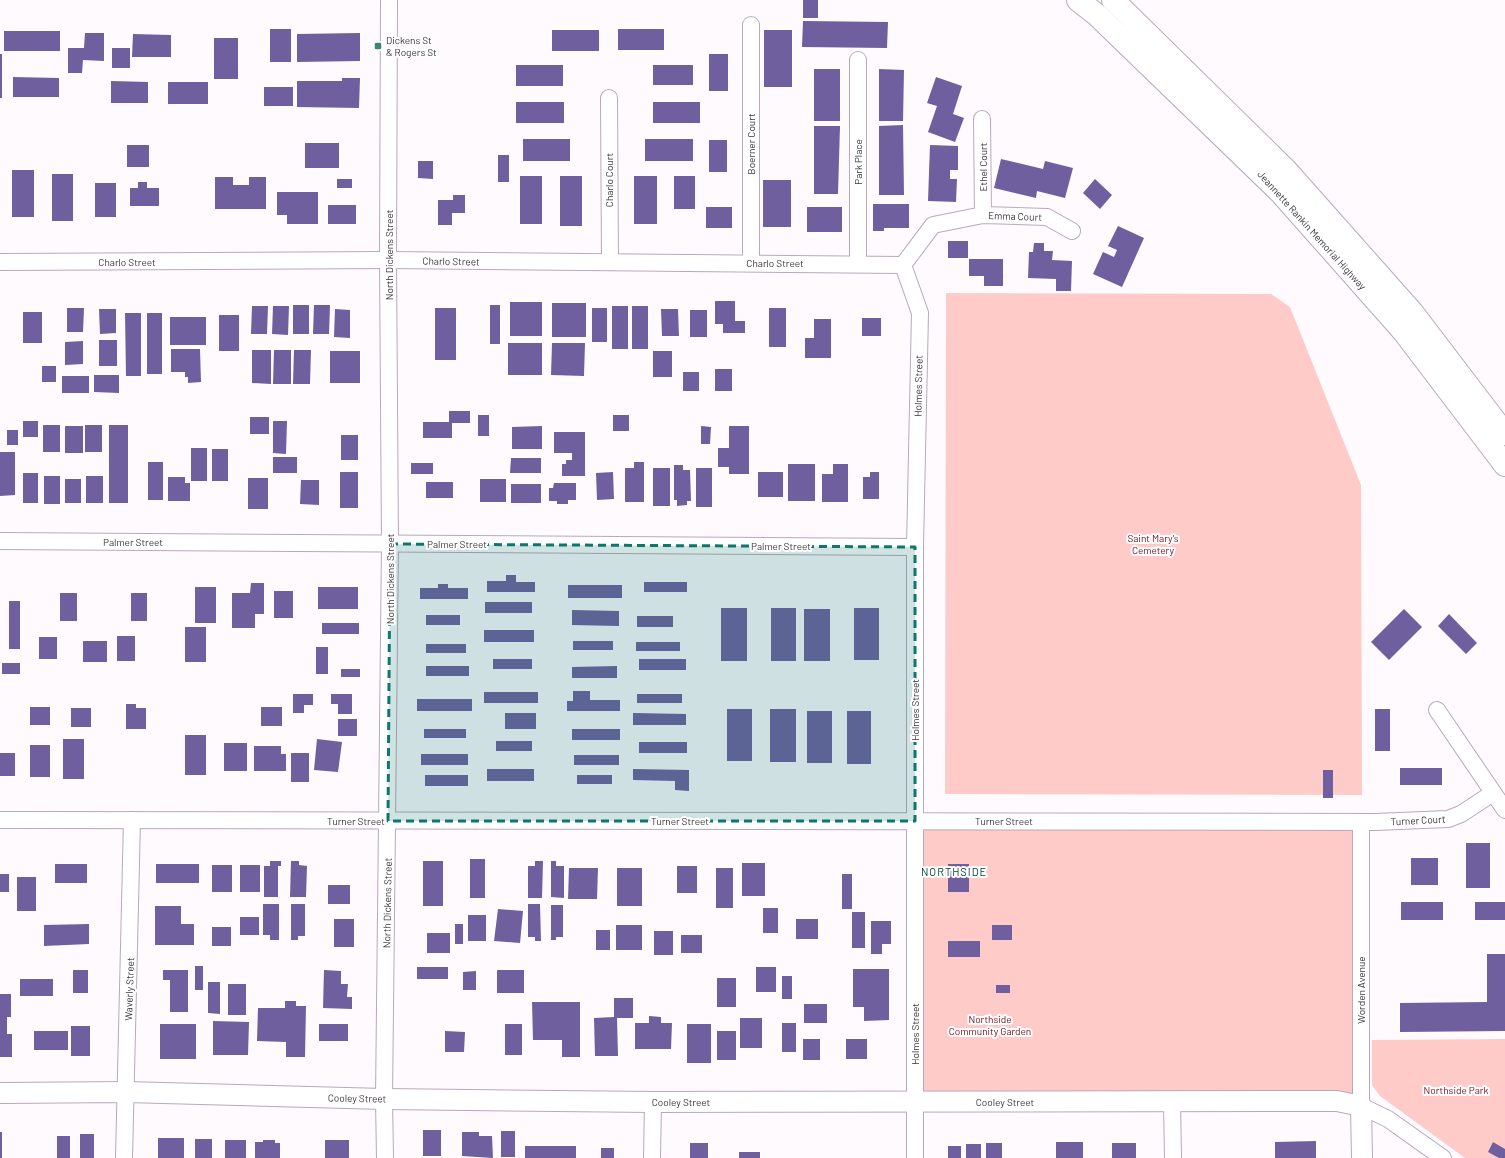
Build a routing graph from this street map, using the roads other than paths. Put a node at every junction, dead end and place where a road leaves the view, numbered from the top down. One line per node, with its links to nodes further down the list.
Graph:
1 (389, 0): 10 (street, North Dickens Street)
2 (1078, 0): 17 (highway, Jeannette Rankin Memorial Highway)
3 (1113, 0): 16 (highway, Jeannette Rankin Memorial Highway)
4 (751, 25): 13 (street, Boerner Court)
5 (858, 60): 14 (street, Park Place)
6 (609, 98): 12 (street, Charlo Court)
7 (982, 119): 8 (street, Ethel Court)
8 (983, 215): 9 (street, Emma Court); 15 (street, Emma Court)
9 (1072, 231)
10 (388, 260): 11 (street, Charlo Street); 12 (street, Charlo Street); 19 (street, North Dickens Street)
11 (0, 262)
12 (610, 262): 13 (street, Charlo Street)
13 (751, 263): 14 (street, Charlo Street)
14 (858, 264): 15 (street, Charlo Street)
15 (903, 265): 20 (street, Holmes Street)
16 (1505, 434)
17 (1505, 465)
18 (0, 542): 19 (street, Palmer Street)
19 (390, 544): 20 (street, Palmer Street); 26 (street, North Dickens Street)
20 (915, 547): 27 (street, Holmes Street)
21 (1437, 710): 22 (street)
22 (1493, 793): 23 (street); 28 (street, Turner Court)
23 (1505, 810)
24 (0, 820): 25 (street, Turner Street)
25 (132, 820): 26 (street, Turner Street); 30 (street, Waverly Street)
26 (388, 821): 27 (street, Turner Street); 31 (street, North Dickens Street)
27 (915, 821): 28 (street, Turner Street); 32 (street, Holmes Street)
28 (1361, 822): 35 (street, Worden Avenue)
29 (0, 1092): 30 (street, Cooley Street)
30 (126, 1092): 31 (street, Cooley Street); 36 (street, Waverly Street)
31 (384, 1099): 33 (street, Cooley Street); 37 (street, North Dickens Street)
32 (915, 1101): 33 (street, Cooley Street); 34 (street, Cooley Street); 39 (street, Holmes Street)
33 (653, 1102): 38 (street)
34 (1172, 1102): 35 (street, Cooley Street); 40 (street)
35 (1361, 1106): 41 (street, Worden Avenue); 42 (street)
36 (124, 1158)
37 (385, 1158)
38 (652, 1158)
39 (915, 1158)
40 (1174, 1158)
41 (1362, 1158)
42 (1443, 1158)

